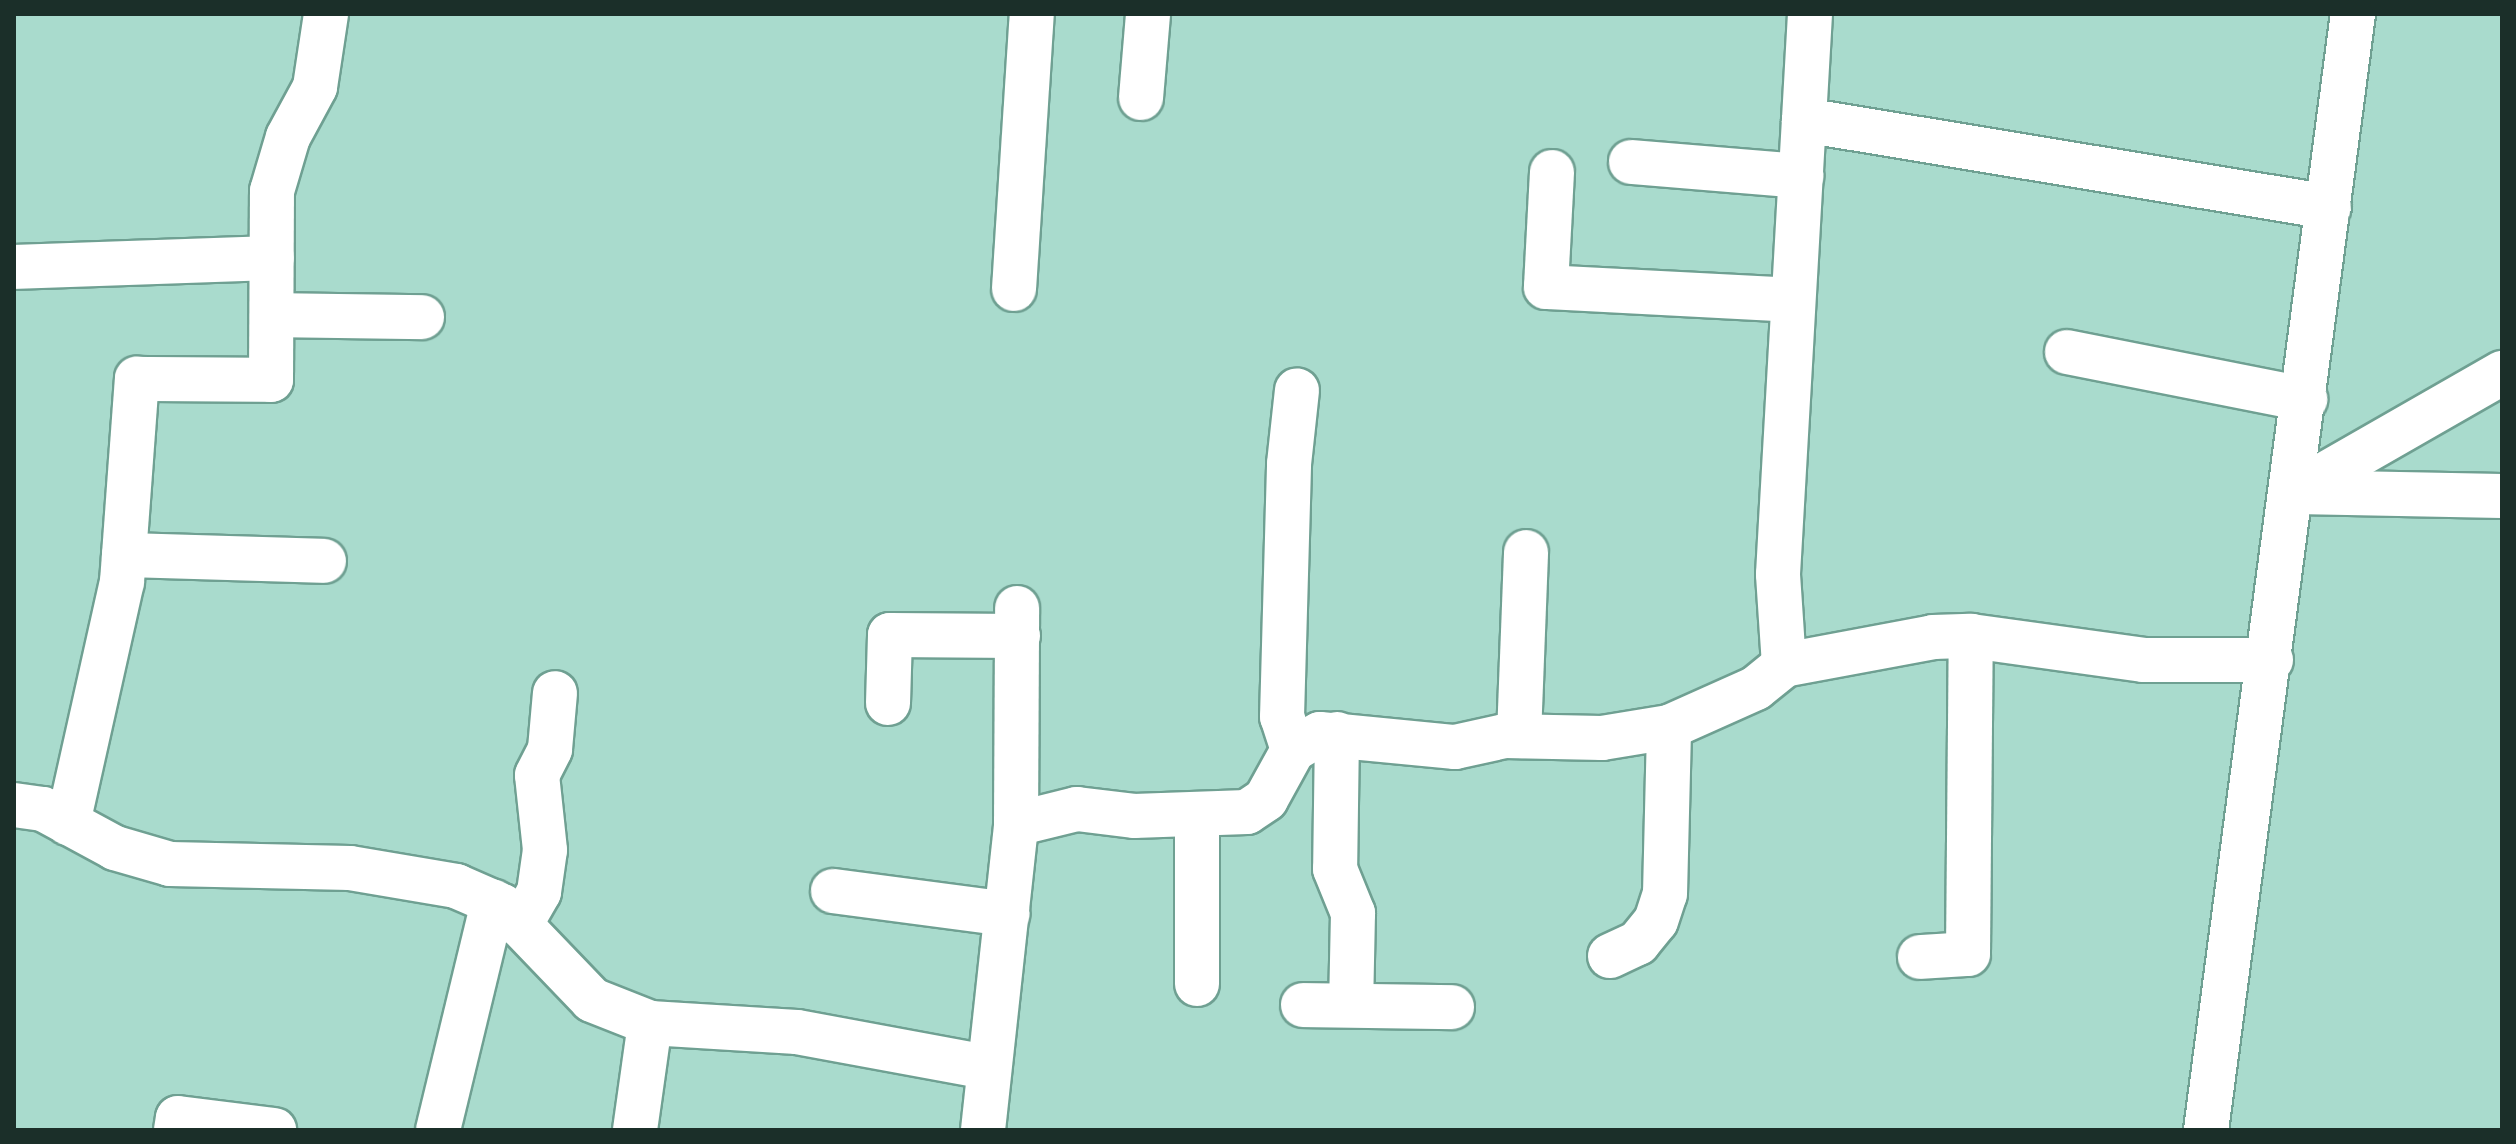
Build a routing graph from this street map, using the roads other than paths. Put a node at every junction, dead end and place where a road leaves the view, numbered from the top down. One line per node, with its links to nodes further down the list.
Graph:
1 (326, 14): 12 (street)
2 (1032, 14): 14 (street)
3 (1148, 14): 6 (street)
4 (1810, 14): 7 (street)
5 (2353, 14): 11 (street)
6 (1141, 98)
7 (1804, 120): 10 (street); 11 (street)
8 (1631, 162): 10 (street)
9 (1552, 172): 15 (street)
10 (1801, 176): 15 (street)
11 (2329, 207): 21 (street)
12 (272, 258): 13 (street); 16 (street)
13 (14, 267)
14 (1014, 289)
15 (1793, 300): 29 (street)
16 (272, 315): 17 (street); 25 (street)
17 (422, 317)
18 (2067, 352): 21 (street)
19 (2502, 373): 22 (street)
20 (1297, 390): 35 (street)
21 (2305, 399): 22 (street)
22 (2294, 492): 23 (street); 28 (street)
23 (2502, 496)
24 (1526, 552): 34 (street)
25 (124, 555): 26 (street); 38 (street)
26 (324, 561)
27 (1971, 636): 28 (street); 29 (street); 44 (street)
28 (2271, 660): 56 (street)
29 (1784, 665): 32 (street)
30 (555, 693): 41 (street)
31 (888, 703): 39 (street)
32 (1669, 727): 34 (street); 43 (street)
33 (1337, 734): 34 (street); 35 (street); 47 (street)
34 (1519, 736)
35 (1293, 750): 37 (street)
36 (14, 805): 38 (street)
37 (1197, 817): 39 (street); 45 (street)
38 (68, 823): 41 (street)
39 (1016, 824): 42 (street)
40 (833, 891): 42 (street)
41 (506, 913): 49 (street); 51 (street)
42 (1007, 914): 50 (street)
43 (1610, 956)
44 (1920, 957)
45 (1197, 984)
46 (1303, 1005): 47 (street)
47 (1351, 1005): 48 (street)
48 (1452, 1007)
49 (650, 1023): 50 (street); 54 (street)
50 (986, 1067): 55 (street)
51 (456, 1127)
52 (176, 1130): 53 (street)
53 (274, 1130)
54 (635, 1130)
55 (983, 1130)
56 (2206, 1130)

